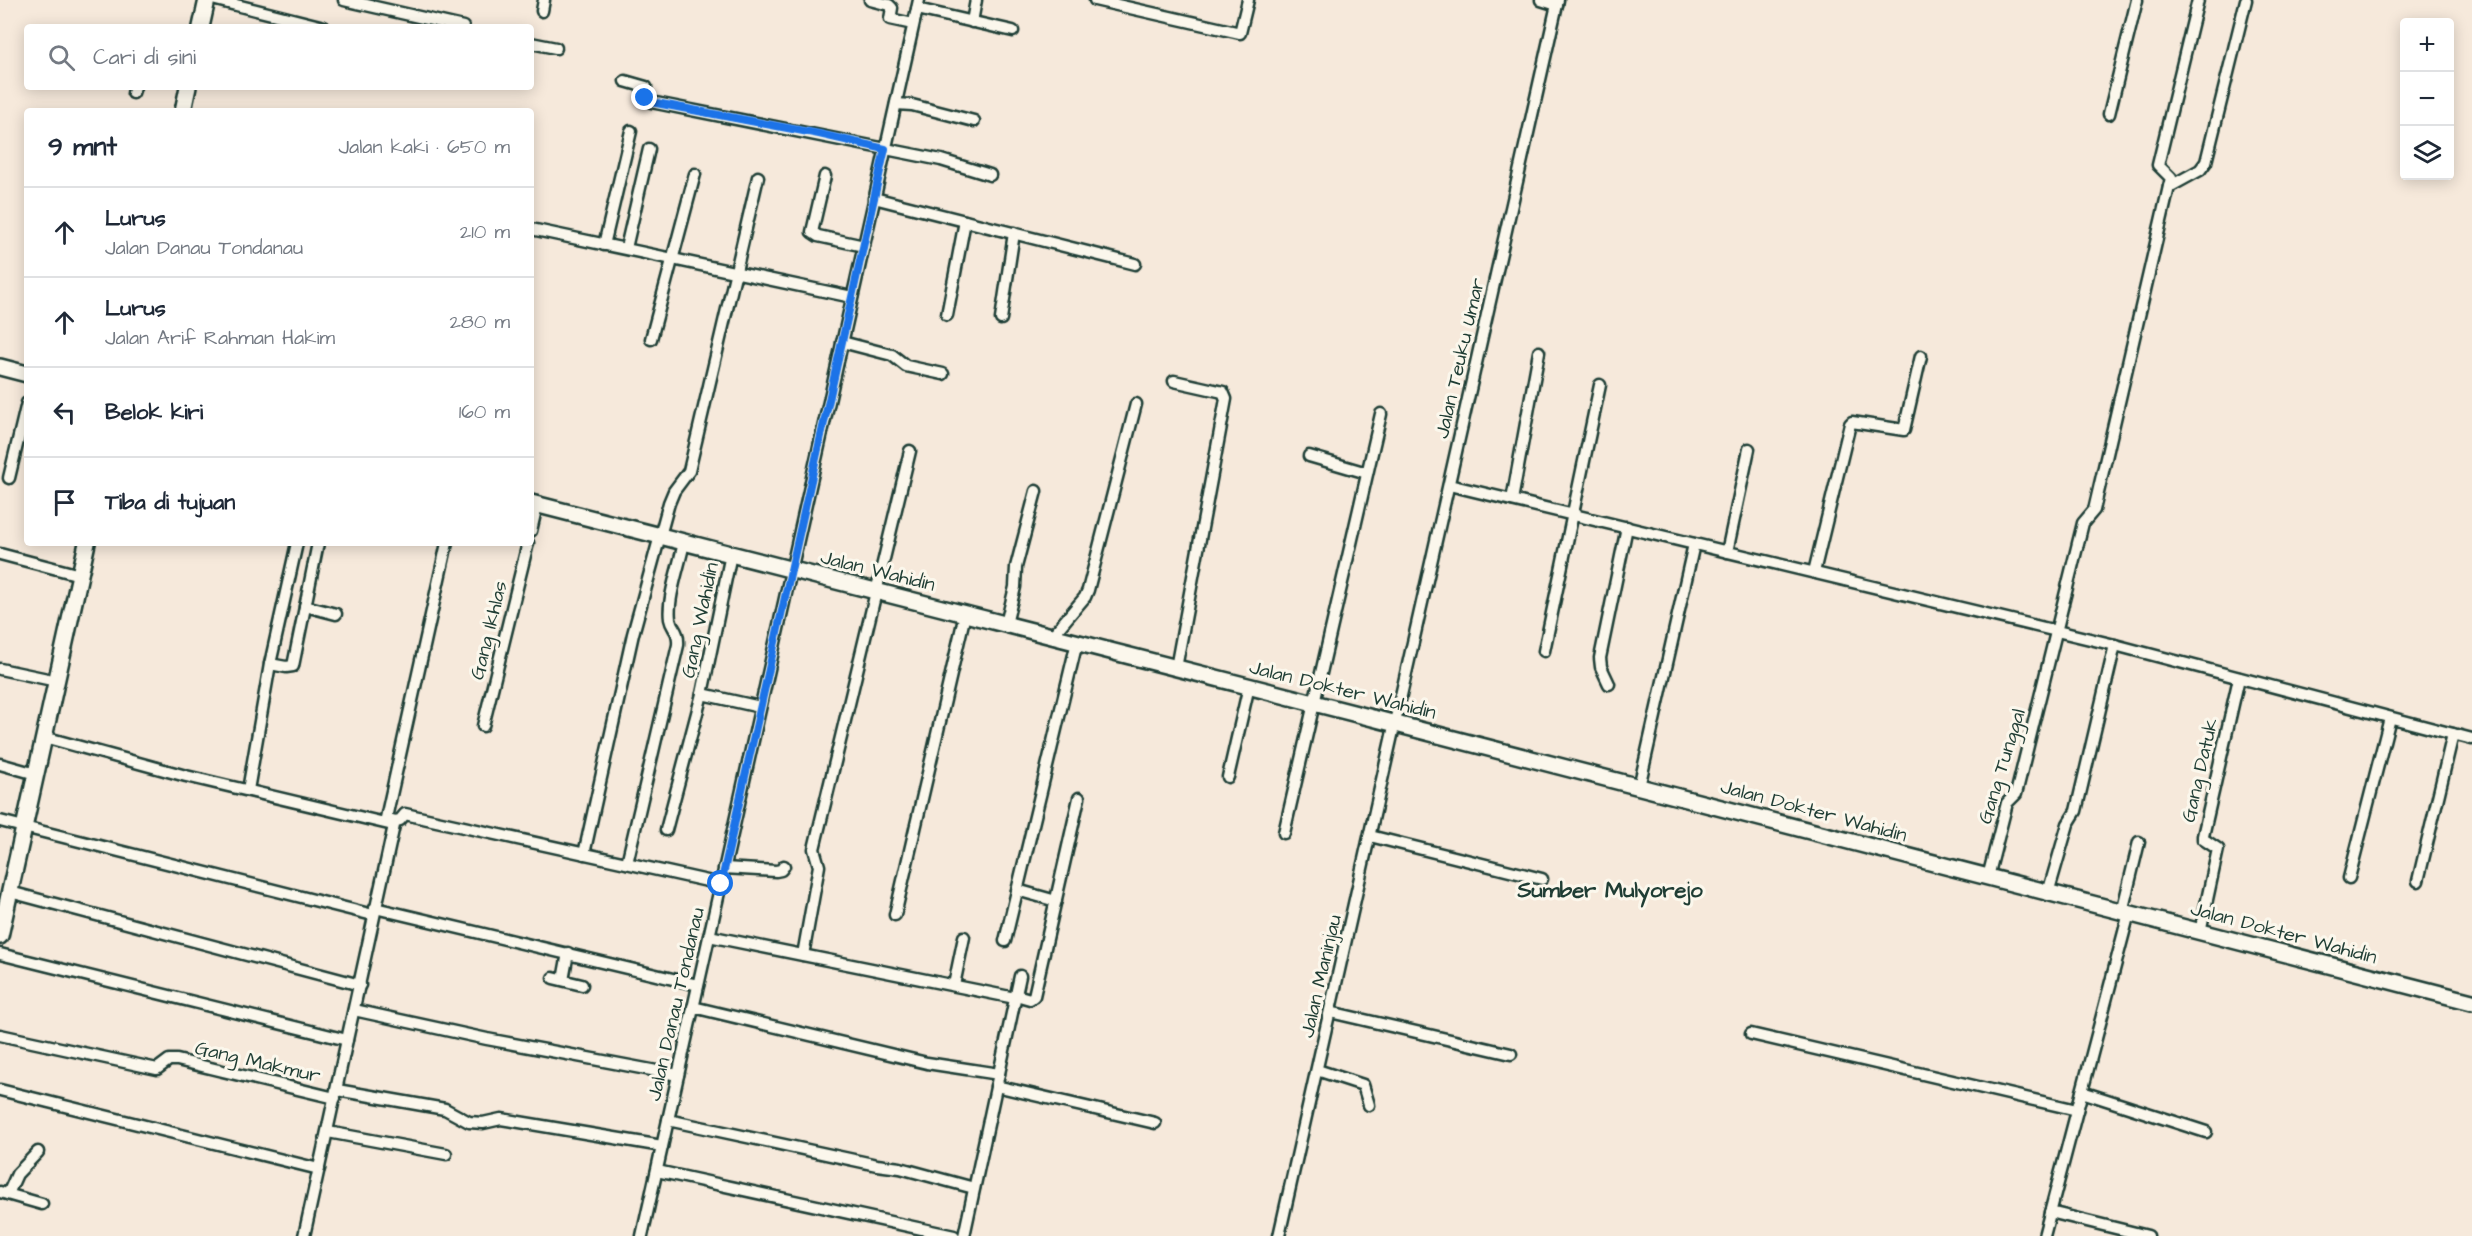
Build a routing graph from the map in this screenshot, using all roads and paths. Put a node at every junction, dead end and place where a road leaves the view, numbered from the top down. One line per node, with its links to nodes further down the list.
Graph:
1 (207, 0): 15 (street)
2 (216, 0): 16 (street)
3 (344, 0): 17 (street)
4 (870, 0): 18 (street)
5 (976, 0): 14 (street)
6 (1095, 0): 7 (street)
7 (1248, 0)
8 (1541, 0): 12 (street)
9 (2137, 0): 26 (street)
10 (2198, 0): 35 (street)
11 (2246, 0): 35 (street)
12 (1557, 2): 66 (street, Jalan Teuku Umar)
13 (918, 4): 14 (street); 18 (street, Jalan Danau Tondanau)
14 (972, 22): 19 (street)
15 (202, 24)
16 (307, 24)
17 (450, 24)
18 (913, 24): 24 (street, Jalan Danau Tondanau)
19 (1013, 31)
20 (534, 44): 21 (street)
21 (556, 48)
22 (625, 81): 30 (street)
23 (187, 90): 25 (street)
24 (896, 104): 27 (street); 30 (street, Jalan Danau Tondanau)
25 (184, 108)
26 (2109, 114)
27 (974, 121)
28 (631, 131): 40 (street)
29 (649, 149): 42 (street)
30 (885, 149): 32 (street); 36 (street, Jalan Danau Tondanau)
31 (695, 174): 43 (street)
32 (990, 175)
33 (825, 176): 41 (street)
34 (758, 177): 45 (street)
35 (2169, 186): 93 (street, Gang Tunggal)
36 (874, 198): 37 (street); 41 (street, Jalan Danau Tondanau)
37 (965, 221): 39 (street); 47 (street)
38 (534, 230): 40 (street)
39 (1014, 233): 44 (street); 48 (street)
40 (604, 245): 42 (street)
41 (864, 246): 46 (street, Jalan Danau Tondanau)
42 (626, 248): 43 (street)
43 (674, 260): 45 (street); 49 (street)
44 (1135, 264)
45 (737, 273): 46 (street); 72 (street)
46 (852, 297): 50 (street, Jalan Danau Tondanau)
47 (947, 315)
48 (1001, 319)
49 (651, 339)
50 (842, 342): 55 (street); 83 (street, Jalan Danau Tondanau)
51 (1539, 352): 68 (street)
52 (1921, 356): 84 (street)
53 (0, 367): 54 (street)
54 (24, 373)
55 (943, 374)
56 (1174, 381): 100 (street)
57 (1600, 385): 70 (street)
58 (1136, 404): 94 (street)
59 (1381, 414): 64 (street)
60 (24, 416): 65 (street)
61 (1749, 449): 80 (street)
62 (910, 451): 88 (street)
63 (1309, 456): 64 (street)
64 (1367, 473): 107 (street)
65 (9, 478)
66 (1449, 484): 68 (street); 110 (street, Jalan Teuku Umar)
67 (1036, 491): 92 (street)
68 (1512, 500): 70 (street)
69 (534, 504): 72 (street, Jalan Wahidin)
70 (1572, 514): 71 (street); 97 (street)
71 (1627, 527): 74 (street); 104 (street)
72 (661, 537): 73 (street, Jalan Wahidin); 128 (street)
73 (684, 542): 82 (street, Jalan Wahidin); 129 (street)
74 (1694, 544): 80 (street); 118 (street)
75 (86, 546): 86 (street)
76 (296, 546): 85 (street)
77 (317, 546): 87 (street)
78 (446, 546): 122 (street)
79 (527, 546): 111 (street, Gang Ikhlas)
80 (1727, 552): 84 (street)
81 (0, 554): 86 (street)
82 (731, 554): 83 (street, Jalan Wahidin); 106 (street, Gang Wahidin)
83 (791, 570): 88 (street, Jalan Wahidin); 108 (street, Jalan Danau Tondanau)
84 (1814, 572): 93 (street)
85 (290, 574): 87 (street); 99 (street)
86 (80, 575): 103 (street)
87 (310, 579): 89 (street)
88 (877, 591): 91 (street, Jalan Wahidin); 151 (street)
89 (305, 606): 90 (street); 99 (street)
90 (336, 614)
91 (965, 614): 92 (street, Jalan Wahidin); 143 (street)
92 (1006, 624): 94 (street, Jalan Wahidin)
93 (2058, 631): 96 (street); 132 (street, Gang Tunggal)
94 (1052, 636): 95 (street, Jalan Wahidin)
95 (1077, 642): 98 (street, Jalan Wahidin); 137 (street)
96 (2115, 645): 102 (street); 139 (street)
97 (1544, 651)
98 (1144, 660): 100 (street, Jalan Dokter Wahidin)
99 (270, 664): 119 (street)
100 (1176, 668): 105 (street, Jalan Dokter Wahidin)
101 (0, 669): 103 (street)
102 (2239, 678): 109 (street); 145 (street, Gang Datuk)
103 (57, 681): 113 (street)
104 (1609, 684)
105 (1249, 686): 107 (street, Jalan Dokter Wahidin); 117 (street)
106 (702, 694): 108 (street, Gang Wahidin); 124 (street, Gang Wahidin)
107 (1313, 702): 110 (street, Jalan Dokter Wahidin); 125 (street)
108 (760, 707): 131 (street, Jalan Danau Tondanau)
109 (2390, 718): 112 (street); 133 (street)
110 (1396, 724): 118 (street, Jalan Dokter Wahidin); 126 (street, Jalan Maninjau)
111 (483, 726)
112 (2452, 734): 114 (street); 135 (street)
113 (44, 737): 116 (street); 119 (street)
114 (2472, 740)
115 (0, 764): 116 (street)
116 (36, 774): 123 (street)
117 (1228, 777)
118 (1640, 787): 132 (street, Jalan Dokter Wahidin)
119 (248, 790): 122 (street)
120 (1079, 798): 140 (street)
121 (0, 821): 123 (street)
122 (395, 823): 128 (street); 141 (street)
123 (25, 826): 138 (street); 141 (street)
124 (666, 830)
125 (1284, 833)
126 (1370, 836): 134 (street); 161 (street, Jalan Maninjau)
127 (2139, 842): 142 (street)
128 (584, 854): 129 (street)
129 (627, 863): 136 (street)
130 (784, 866): 131 (street)
131 (724, 868): 136 (street, Jalan Danau Tondanau)
132 (1988, 877): 139 (street, Jalan Dokter Wahidin)
133 (2349, 878)
134 (1542, 879)
135 (2418, 881)
136 (721, 884): 146 (street, Jalan Danau Tondanau)
137 (1017, 890): 140 (street); 148 (street)
138 (10, 892): 144 (street); 153 (street)
139 (2048, 893): 142 (street, Jalan Dokter Wahidin)
140 (1056, 901): 157 (street)
141 (374, 911): 149 (street); 153 (street)
142 (2125, 913): 145 (street, Jalan Dokter Wahidin); 171 (street)
143 (895, 915)
144 (1, 929)
145 (2200, 932): 158 (street, Jalan Dokter Wahidin)
146 (709, 936): 151 (street); 155 (street, Jalan Danau Tondanau)
147 (964, 937): 156 (street)
148 (1005, 941)
149 (568, 953): 154 (street); 155 (street)
150 (0, 954): 164 (street)
151 (803, 955): 156 (street)
152 (1020, 976): 157 (street)
153 (360, 985): 160 (street)
154 (582, 985)
155 (698, 985): 159 (street, Jalan Danau Tondanau)
156 (954, 985): 157 (street)
157 (1016, 996): 167 (street)
158 (2472, 1002)
159 (693, 1007): 167 (street); 168 (street, Jalan Danau Tondanau)
160 (354, 1010): 164 (street); 168 (street)
161 (1330, 1012): 165 (street); 166 (street, Jalan Maninjau)
162 (1750, 1034): 174 (street)
163 (0, 1035): 172 (street, Gang Makmur)
164 (347, 1040): 172 (street)
165 (1511, 1054)
166 (1317, 1070): 173 (street); 192 (street, Jalan Maninjau)
167 (999, 1074): 169 (street)
168 (678, 1076): 175 (street, Jalan Danau Tondanau)
169 (996, 1086): 176 (street); 184 (street)
170 (0, 1090): 182 (street)
171 (2082, 1092): 174 (street); 178 (street)
172 (336, 1094): 177 (street); 179 (street, Gang Makmur)
173 (1369, 1105)
174 (2077, 1110): 187 (street)
175 (668, 1120): 179 (street, Jalan Danau Tondanau); 184 (street)
176 (1155, 1123)
177 (328, 1132): 181 (street); 182 (street)
178 (2206, 1132)
179 (662, 1146): 183 (street, Jalan Danau Tondanau)
180 (38, 1152): 185 (street)
181 (446, 1154)
182 (319, 1168): 188 (street)
183 (657, 1170): 189 (street, Jalan Danau Tondanau); 190 (street)
184 (974, 1188): 191 (street)
185 (4, 1193): 186 (street)
186 (42, 1204)
187 (2050, 1212): 193 (street); 194 (street)
188 (304, 1236)
189 (642, 1236)
190 (954, 1236)
191 (964, 1236)
192 (1279, 1236)
193 (2044, 1236)
194 (2148, 1236)

